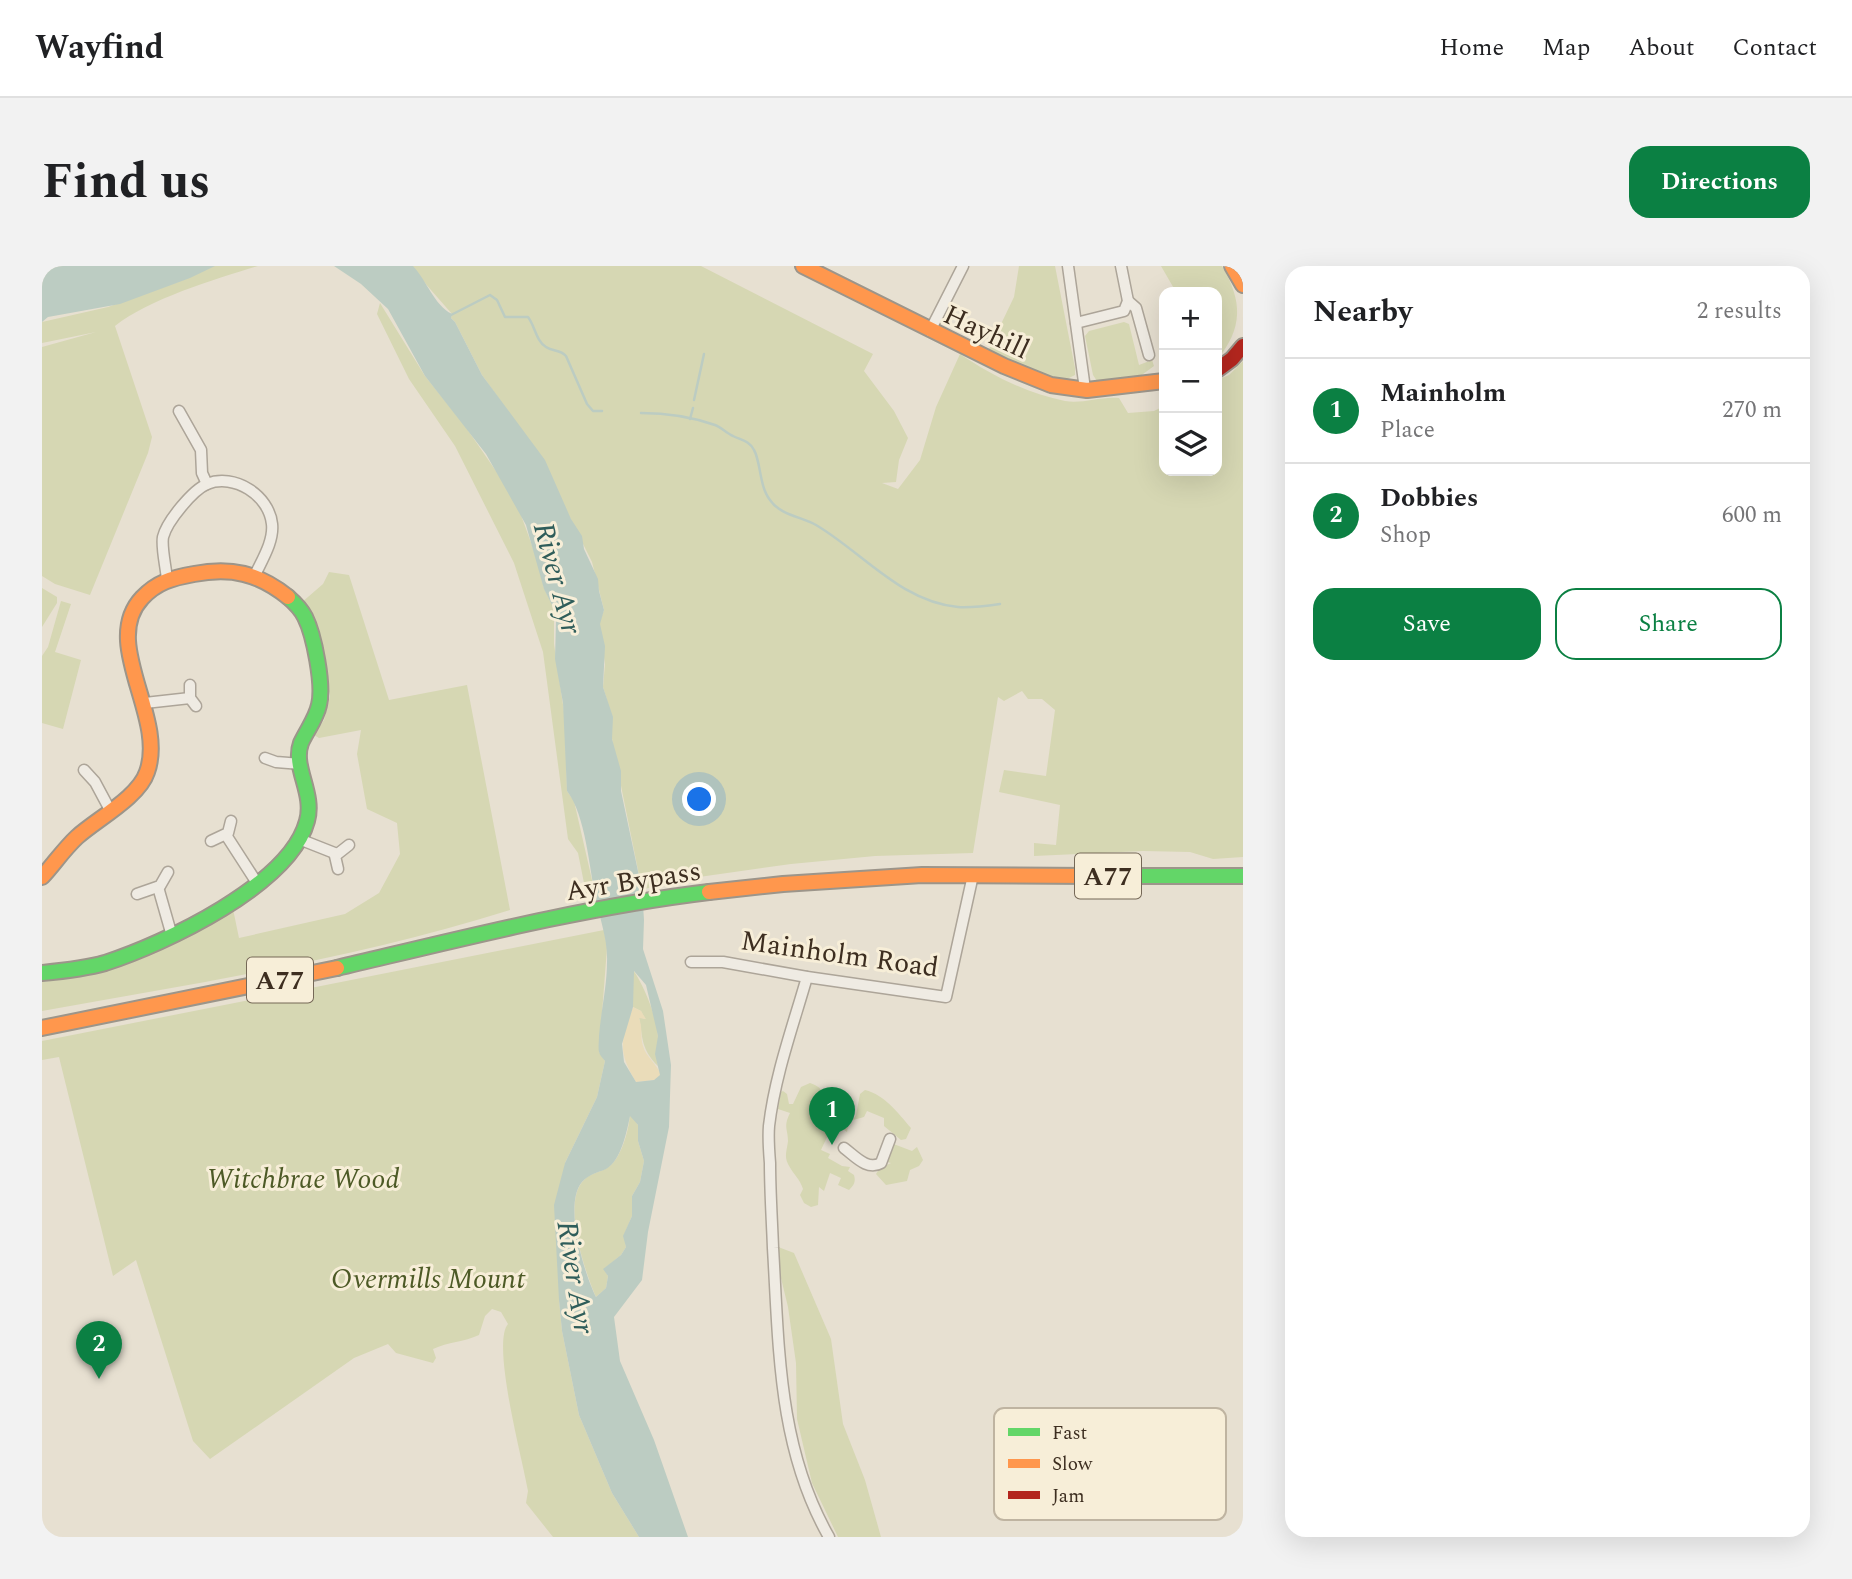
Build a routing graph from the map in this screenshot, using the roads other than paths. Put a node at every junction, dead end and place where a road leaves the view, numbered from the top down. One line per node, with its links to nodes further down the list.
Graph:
1 (803, 266): 9 (main road, Hayhill)
2 (963, 266): 9 (street)
3 (1068, 266): 8 (street)
4 (1121, 266): 7 (street)
5 (1233, 266): 6 (main road)
6 (1243, 285)
7 (1128, 301): 8 (street); 11 (street)
8 (1076, 323): 14 (street)
9 (930, 331): 14 (main road, Hayhill)
10 (1243, 346): 12 (main road)
11 (1149, 355)
12 (1222, 366)
13 (1159, 382): 14 (main road, Hayhill)
14 (1085, 390)
15 (174, 427): 16 (street)
16 (207, 484): 17 (street); 18 (street)
17 (255, 575): 18 (main road); 22 (main road)
18 (167, 579): 20 (main road)
19 (190, 685): 20 (street)
20 (145, 703): 24 (main road)
21 (265, 758): 22 (street)
22 (301, 764): 27 (main road)
23 (84, 770): 24 (street)
24 (110, 810): 35 (main road)
25 (231, 821): 26 (street)
26 (226, 835): 28 (street); 36 (street)
27 (299, 839): 30 (street); 36 (main road)
28 (211, 841)
29 (349, 845): 30 (street)
30 (337, 854): 31 (street)
31 (338, 869)
32 (168, 872): 37 (street)
33 (974, 875): 34 (main road, Ayr Bypass / A77); 42 (street, Mainholm Road); 43 (main road, Ayr Bypass / A77)
34 (1243, 876)
35 (42, 877)
36 (257, 883): 39 (main road)
37 (158, 887): 38 (street); 39 (street)
38 (137, 894)
39 (172, 936): 41 (main road)
40 (691, 962): 42 (street, Mainholm Road)
41 (42, 973)
42 (807, 977): 46 (street)
43 (42, 1028)
44 (890, 1139): 45 (street)
45 (844, 1148)
46 (829, 1537)

